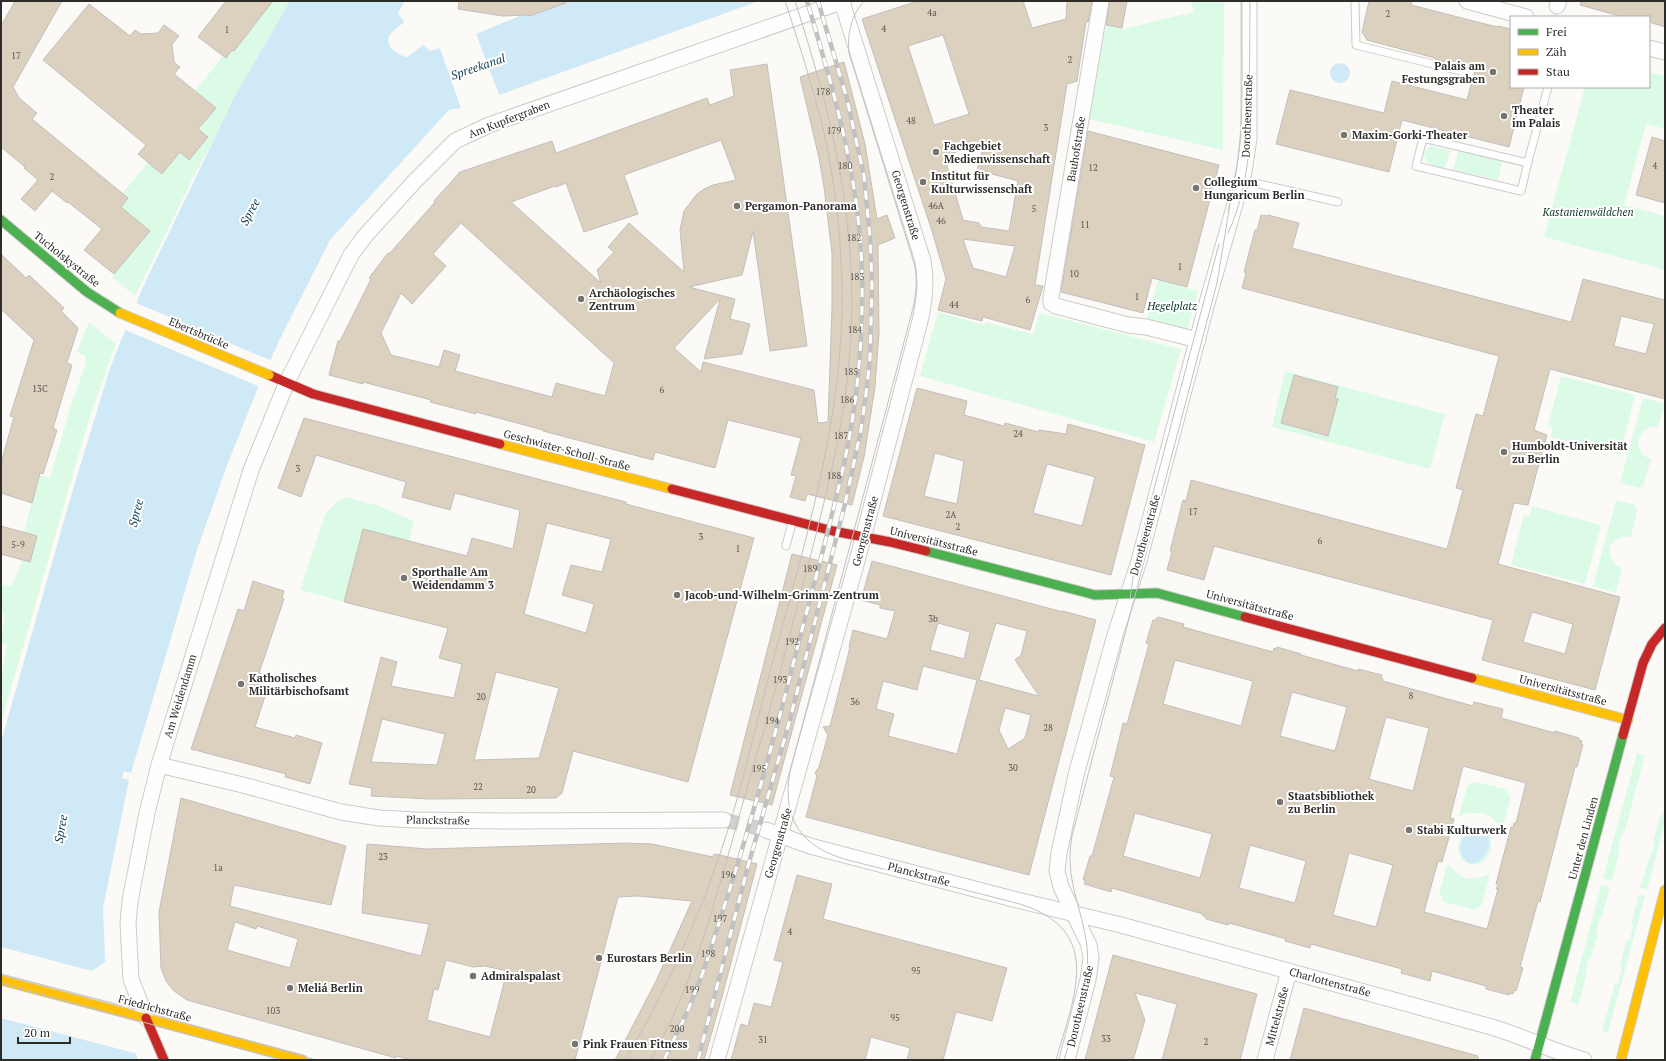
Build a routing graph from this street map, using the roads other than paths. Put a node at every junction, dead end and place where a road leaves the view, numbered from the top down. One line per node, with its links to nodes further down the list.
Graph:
1 (843, 1): 18 (street, Am Kupfergraben); 20 (street, Georgenstraße)
2 (1101, 1): 16 (street, Bauhofstraße)
3 (1249, 1): 12 (street, Dorotheenstraße)
4 (1354, 1): 9 (lane)
5 (1467, 1): 6 (street)
6 (1522, 16)
7 (1650, 48): 8 (street)
8 (1665, 52)
9 (1465, 72)
10 (1548, 88): 11 (lane)
11 (1528, 163): 11 (lane)
12 (1242, 180): 13 (lane); 16 (street, Dorotheenstraße)
13 (1338, 202)
14 (1, 220): 15 (street, Tucholskystraße)
15 (120, 313): 17 (street, Ebertsbrücke, bridge)
16 (1198, 340): 22 (street, Dorotheenstraße)
17 (269, 375): 18 (street, Geschwister-Scholl-Straße)
18 (287, 382): 19 (street, Geschwister-Scholl-Straße); 25 (street, Am Weidendamm)
19 (792, 520): 20 (street, Geschwister-Scholl-Straße); 21 (lane)
20 (863, 537): 22 (street, Universitätsstraße); 27 (street, Georgenstraße)
21 (786, 546)
22 (1128, 594): 24 (street, Universitätsstraße); 29 (street, Dorotheenstraße)
23 (1665, 628): 24 (street, Unter den Linden)
24 (1628, 720): 33 (street, Unter den Linden)
25 (159, 765): 26 (street, Planckstraße); 32 (street, Am Weidendamm)
26 (724, 820)
27 (773, 832): 29 (street, Planckstraße); 36 (street, Georgenstraße)
28 (1665, 890): 41 (street)
29 (1073, 913): 30 (street, Charlottenstraße); 37 (street, Dorotheenstraße)
30 (1289, 971): 33 (street, Charlottenstraße); 38 (street, Mittelstraße)
31 (1, 980): 32 (street, Friedrichstraße)
32 (139, 1017): 34 (street); 35 (street, Friedrichstraße)
33 (1539, 1045): 39 (street, Unter den Linden); 40 (street, Charlottenstraße)
34 (164, 1060)
35 (303, 1060)
36 (717, 1060)
37 (1067, 1060)
38 (1265, 1060)
39 (1535, 1060)
40 (1584, 1060)
41 (1621, 1060)

